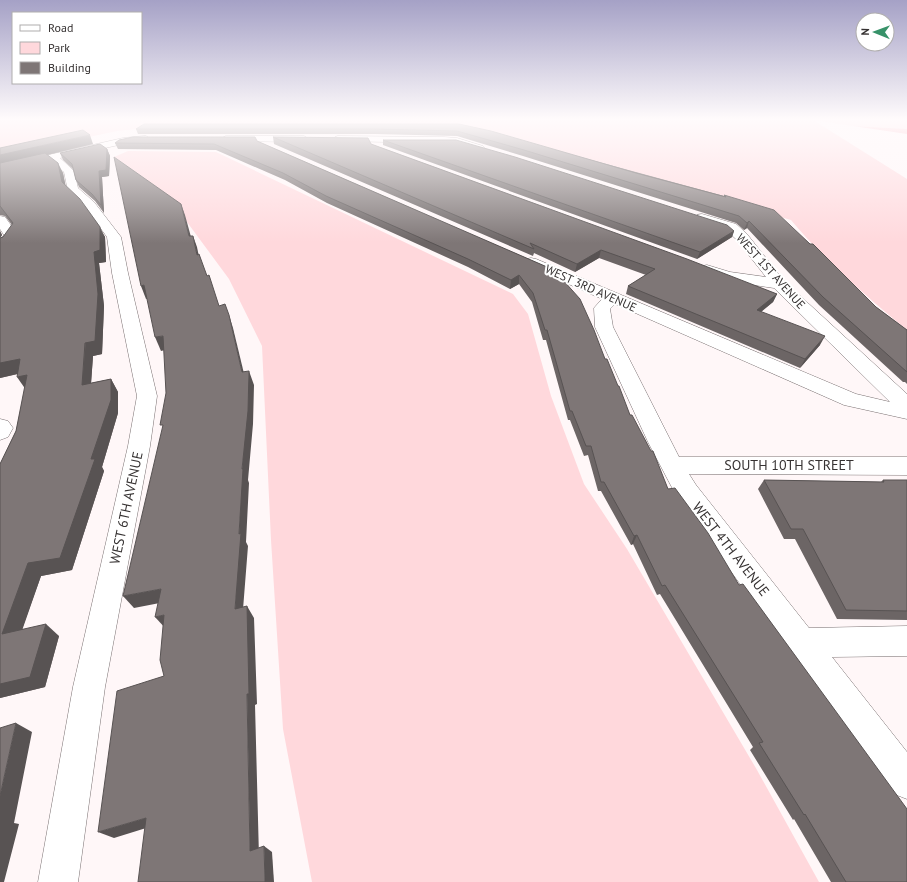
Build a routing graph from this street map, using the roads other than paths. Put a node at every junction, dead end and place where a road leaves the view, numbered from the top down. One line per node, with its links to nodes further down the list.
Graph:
1 (38, 160): 3 (street)
2 (56, 160): 20 (street, WEST 6TH AVENUE)
3 (0, 169)
4 (689, 214): 9 (street, WEST 1ST AVENUE)
5 (0, 220): 6 (street)
6 (0, 245)
7 (517, 256): 10 (street, WEST 3RD AVENUE)
8 (697, 265): 9 (street)
9 (780, 284): 11 (street, WEST 1ST AVENUE)
10 (612, 298): 12 (street, WEST 3RD AVENUE); 15 (street, WEST 4TH AVENUE)
11 (907, 406)
12 (907, 412)
13 (0, 426): 14 (street)
14 (0, 432)
15 (672, 465): 16 (street, SOUTH 10TH STREET); 18 (street, WEST 4TH AVENUE)
16 (907, 466)
17 (907, 641): 18 (street)
18 (803, 643): 19 (street, WEST 4TH AVENUE)
19 (907, 781)
20 (58, 882)

